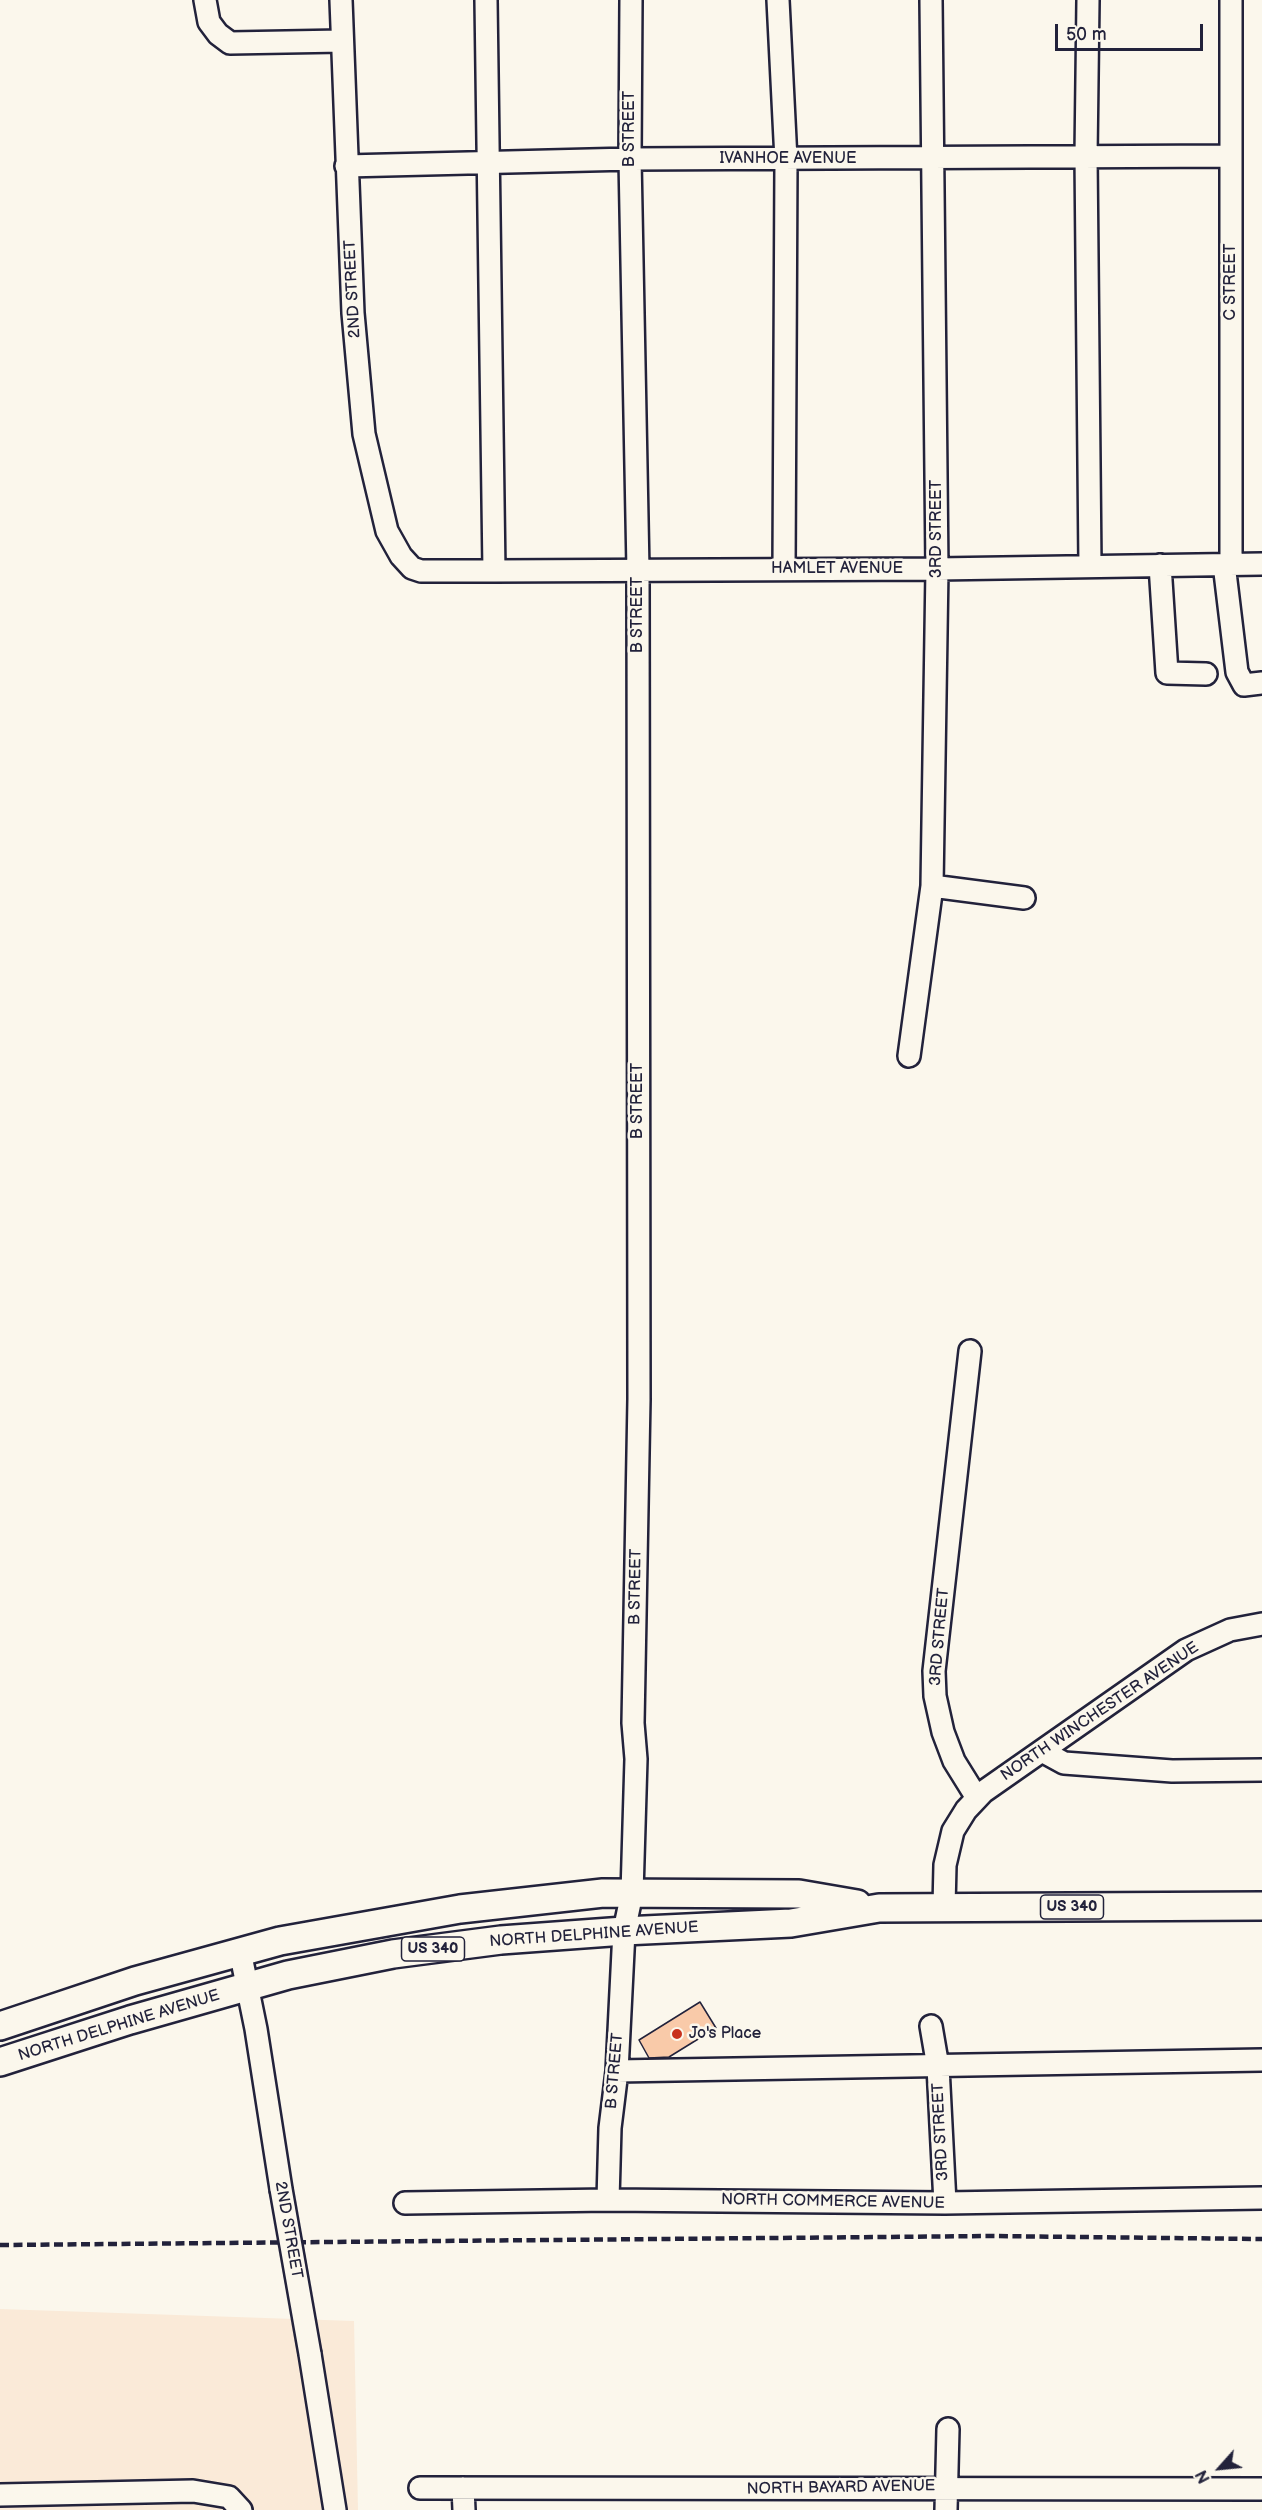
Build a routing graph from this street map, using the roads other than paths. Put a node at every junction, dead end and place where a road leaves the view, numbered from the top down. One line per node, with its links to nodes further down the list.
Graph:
1 (205, 0): 9 (street)
2 (341, 0): 9 (street, 2ND STREET)
3 (486, 0): 15 (street)
4 (631, 0): 13 (street, B STREET)
5 (778, 0): 14 (street)
6 (931, 0): 12 (street, 3RD STREET)
7 (1089, 0): 10 (street)
8 (1231, 0): 11 (street, C STREET)
9 (342, 41): 16 (street, 2ND STREET)
10 (1086, 156): 11 (street, IVANHOE AVENUE); 12 (street, IVANHOE AVENUE); 20 (street)
11 (1231, 156): 17 (street, C STREET)
12 (934, 157): 14 (street, IVANHOE AVENUE); 23 (street, 3RD STREET)
13 (630, 159): 14 (street, IVANHOE AVENUE); 15 (street, IVANHOE AVENUE); 24 (street, B STREET)
14 (786, 160): 22 (street)
15 (486, 164): 16 (street, IVANHOE AVENUE); 25 (street)
16 (346, 166): 21 (street, 2ND STREET)
17 (1227, 564): 18 (street, HAMLET AVENUE); 19 (street, HAMLET AVENUE); 27 (street, C STREET)
18 (1262, 564)
19 (1160, 565): 20 (street, HAMLET AVENUE); 26 (street)
20 (1090, 566): 23 (street, HAMLET AVENUE)
21 (412, 567): 25 (street, HAMLET AVENUE)
22 (784, 569): 23 (street, HAMLET AVENUE); 24 (street, HAMLET AVENUE)
23 (937, 569): 28 (street, 3RD STREET)
24 (638, 570): 25 (street, HAMLET AVENUE); 36 (street, B STREET)
25 (494, 571)
26 (1206, 674)
27 (1262, 683)
28 (932, 886): 29 (street); 30 (street, 3RD STREET)
29 (1024, 898)
30 (909, 1056)
31 (970, 1351): 35 (street, 3RD STREET)
32 (1262, 1624): 33 (street, NORTH WINCHESTER AVENUE)
33 (1042, 1751): 34 (street); 35 (street, NORTH WINCHESTER AVENUE)
34 (1262, 1770)
35 (977, 1798): 38 (street)
36 (632, 1893): 39 (main road, NORTH DELPHINE AVENUE / US 340); 40 (street, B STREET); 41 (main road, NORTH DELPHINE AVENUE / US 340)
37 (1262, 1906): 38 (main road, NORTH DELPHINE AVENUE / US 340)
38 (944, 1907): 39 (main road, NORTH DELPHINE AVENUE / US 340)
39 (879, 1908): 40 (main road, NORTH DELPHINE AVENUE / US 340)
40 (624, 1931): 42 (main road, NORTH DELPHINE AVENUE / US 340); 48 (street, B STREET)
41 (240, 1951): 42 (street, 2ND STREET); 43 (main road, NORTH DELPHINE AVENUE / US 340)
42 (248, 1986): 46 (main road, NORTH DELPHINE AVENUE / US 340); 60 (street, 2ND STREET, bridge)
43 (0, 2026)
44 (931, 2026): 47 (street, 3RD STREET)
45 (1262, 2060): 47 (street)
46 (0, 2062)
47 (938, 2067): 48 (street); 51 (street, 3RD STREET)
48 (616, 2071): 50 (street, B STREET)
49 (1262, 2198): 51 (street, NORTH COMMERCE AVENUE)
50 (608, 2200): 51 (street, NORTH COMMERCE AVENUE); 52 (street, NORTH COMMERCE AVENUE)
51 (945, 2203)
52 (405, 2204)
53 (948, 2429): 54 (street)
54 (947, 2487): 56 (street, NORTH BAYARD AVENUE); 57 (street, NORTH BAYARD AVENUE); 62 (street)
55 (420, 2488): 56 (street, NORTH BAYARD AVENUE)
56 (463, 2488): 61 (street)
57 (1262, 2489)
58 (0, 2495): 59 (street)
59 (241, 2510)
60 (335, 2510)
61 (464, 2510)
62 (946, 2510)

